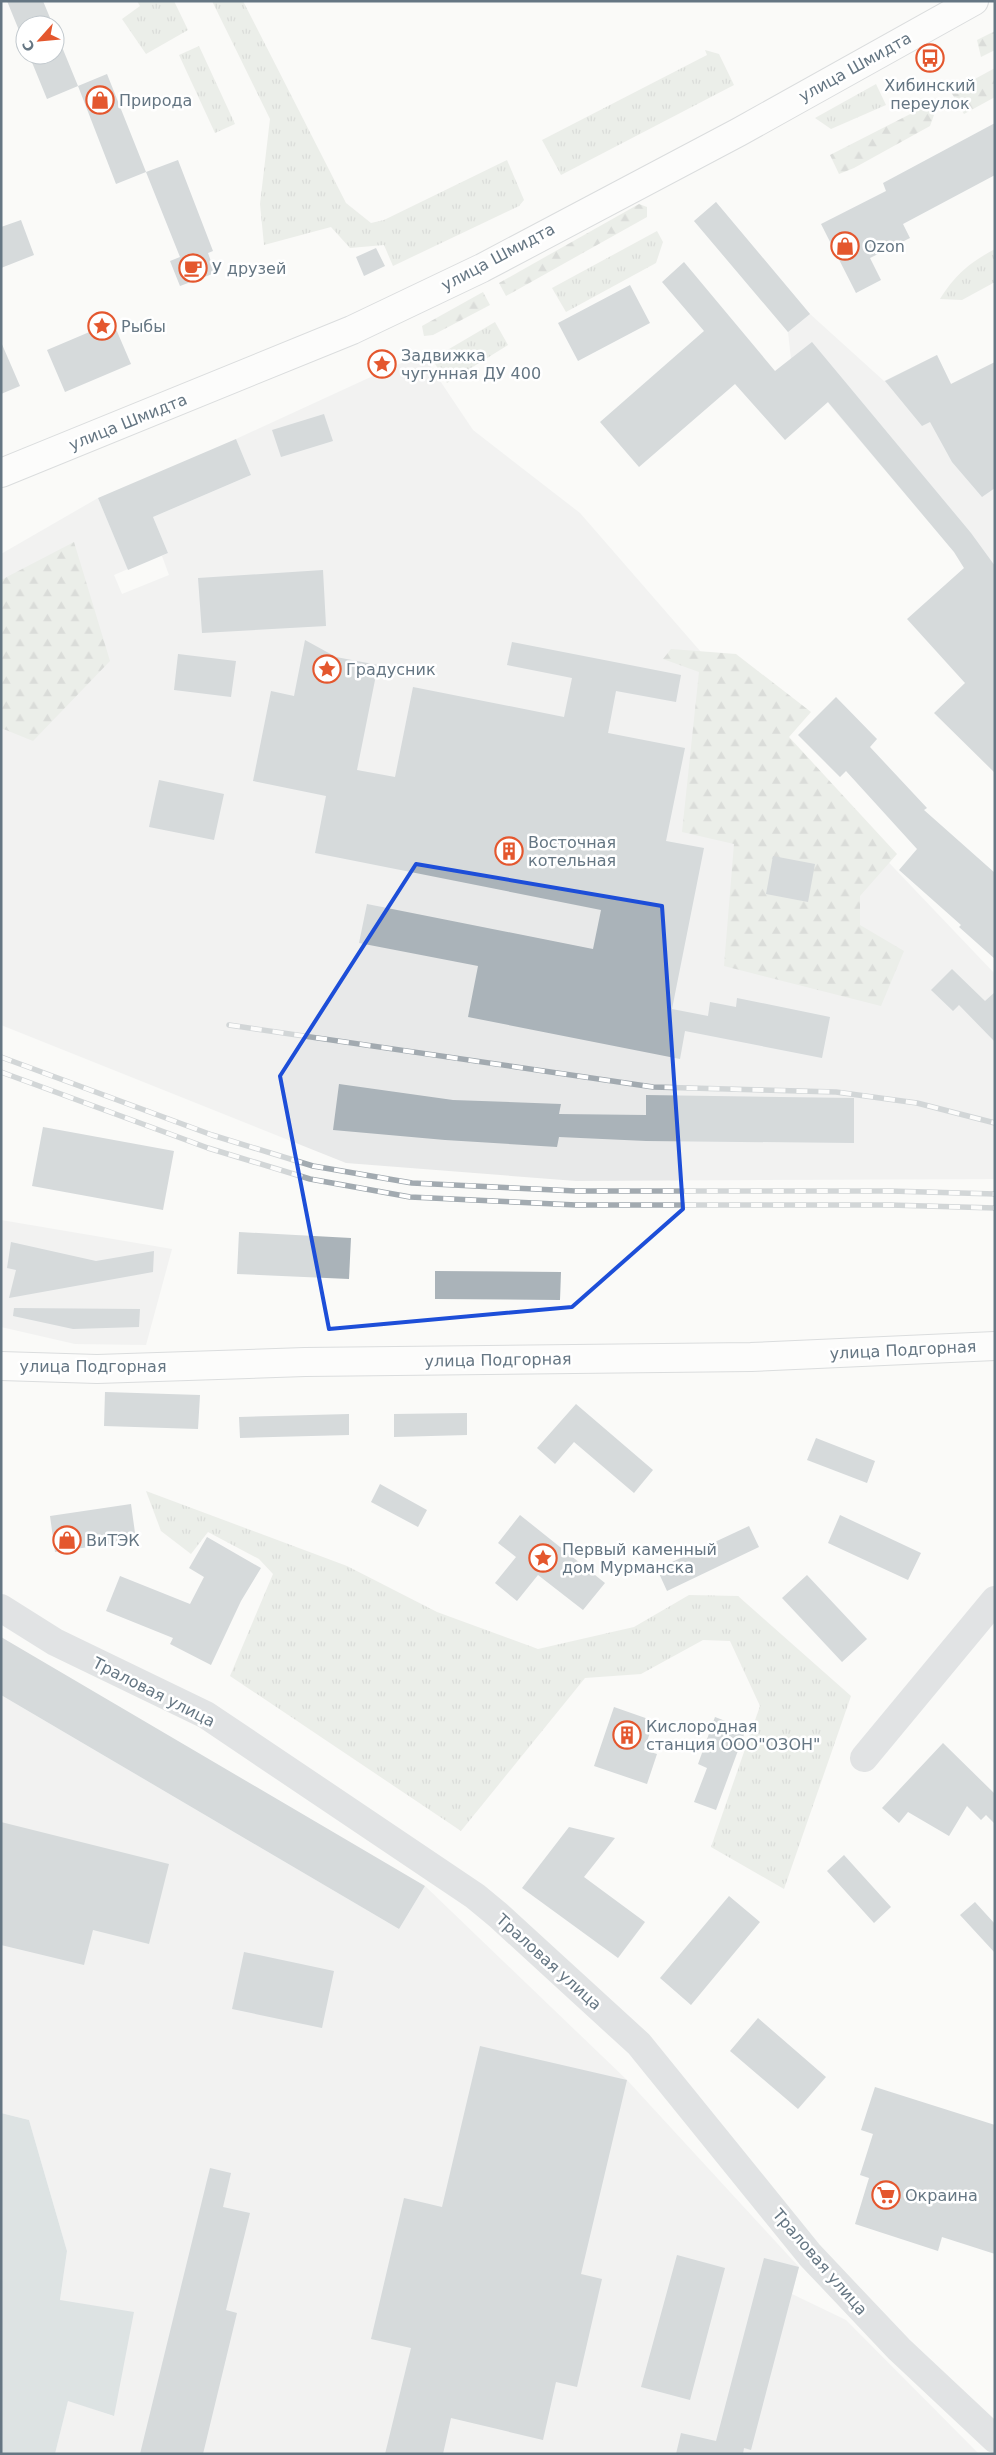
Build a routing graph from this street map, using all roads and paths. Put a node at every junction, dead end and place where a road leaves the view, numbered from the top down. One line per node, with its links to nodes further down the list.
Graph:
1 (974, 1): 2 (main road, улица Шмидта)
2 (1, 473)
3 (995, 1346): 4 (main road, улица Подгорная)
4 (1, 1366)
5 (995, 1600): 7 (street)
6 (1, 1608): 8 (street, Траловая улица)
7 (864, 1758)
8 (995, 2439)

